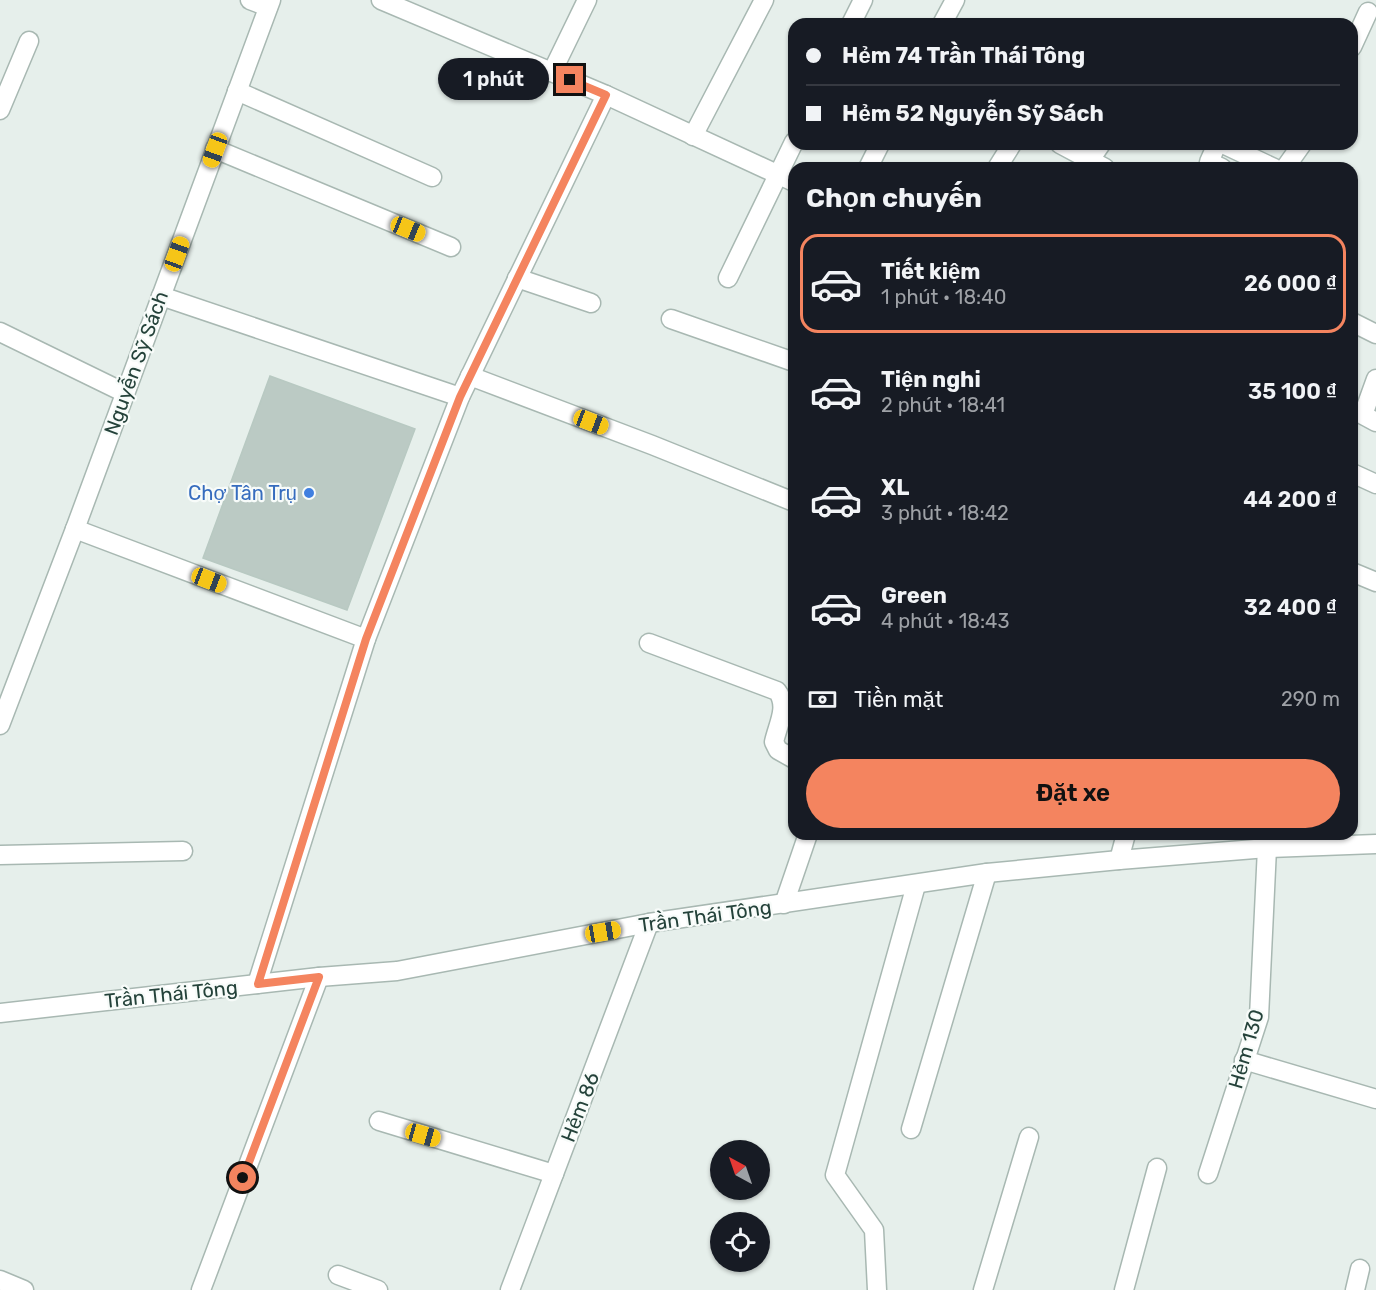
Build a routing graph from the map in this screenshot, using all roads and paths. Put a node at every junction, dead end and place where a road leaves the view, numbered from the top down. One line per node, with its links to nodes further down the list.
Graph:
1 (250, 0): 7 (street)
2 (381, 0): 13 (street)
3 (587, 0): 13 (street)
4 (764, 0): 17 (street)
5 (863, 0): 9 (street)
6 (955, 0): 10 (street)
7 (269, 4): 14 (street, Nguyễn Sỹ Sách)
8 (1373, 9): 11 (street)
9 (854, 18)
10 (945, 18)
11 (1358, 36)
12 (29, 41): 16 (street)
13 (552, 72): 15 (street)
14 (237, 91): 18 (street, Nguyễn Sỹ Sách); 23 (street)
15 (606, 95): 17 (street); 26 (street)
16 (0, 110)
17 (693, 136): 24 (street)
18 (215, 150): 25 (street); 28 (street, Nguyễn Sỹ Sách)
19 (1071, 150): 21 (street)
20 (1236, 150): 22 (street)
21 (1094, 162)
22 (1261, 162)
23 (432, 177)
24 (785, 178): 27 (street)
25 (451, 247)
26 (517, 278): 29 (street); 35 (street)
27 (728, 278)
28 (161, 296): 37 (street, Nguyễn Sỹ Sách); 38 (street)
29 (591, 303)
30 (671, 319): 34 (street)
31 (1358, 325): 33 (street)
32 (0, 332): 37 (street)
33 (1376, 334)
34 (788, 360)
35 (470, 376): 38 (street); 42 (street)
36 (1376, 378): 39 (street)
37 (125, 393): 43 (street, Nguyễn Sỹ Sách)
38 (460, 397): 46 (street)
39 (1376, 422)
40 (1358, 476): 41 (street)
41 (1376, 484)
42 (788, 500)
43 (75, 529): 46 (street); 48 (street, Nguyễn Sỹ Sách)
44 (1358, 574): 45 (street)
45 (1376, 582)
46 (366, 639): 63 (street)
47 (649, 643): 49 (street)
48 (0, 725)
49 (788, 756)
50 (806, 840): 60 (street)
51 (1124, 840): 57 (street)
52 (1239, 842): 54 (street, Trần Thái Tông); 57 (street, Trần Thái Tông)
53 (1376, 844): 54 (street, Trần Thái Tông)
54 (1267, 848): 65 (street, Hẻm 130)
55 (183, 851): 56 (street)
56 (0, 855)
57 (1119, 860): 58 (street, Trần Thái Tông)
58 (987, 873): 59 (street, Trần Thái Tông); 68 (street)
59 (916, 885): 60 (street, Trần Thái Tông); 80 (street)
60 (784, 904): 61 (street, Trần Thái Tông)
61 (649, 923): 62 (street, Trần Thái Tông); 71 (street, Hẻm 86)
62 (319, 977): 63 (street, Trần Thái Tông); 77 (street)
63 (258, 984): 64 (street, Trần Thái Tông)
64 (0, 1014)
65 (1244, 1060): 66 (street); 72 (street, Hẻm 130)
66 (1376, 1099)
67 (379, 1121): 71 (street)
68 (911, 1129)
69 (1029, 1137): 81 (street)
70 (1157, 1168): 82 (street)
71 (554, 1174): 79 (street, Hẻm 86)
72 (1208, 1174)
73 (1360, 1269): 83 (street)
74 (338, 1275): 78 (street)
75 (0, 1280): 76 (street)
76 (24, 1290)
77 (201, 1290)
78 (378, 1290)
79 (510, 1290)
80 (877, 1290)
81 (982, 1290)
82 (1124, 1290)
83 (1355, 1290)

